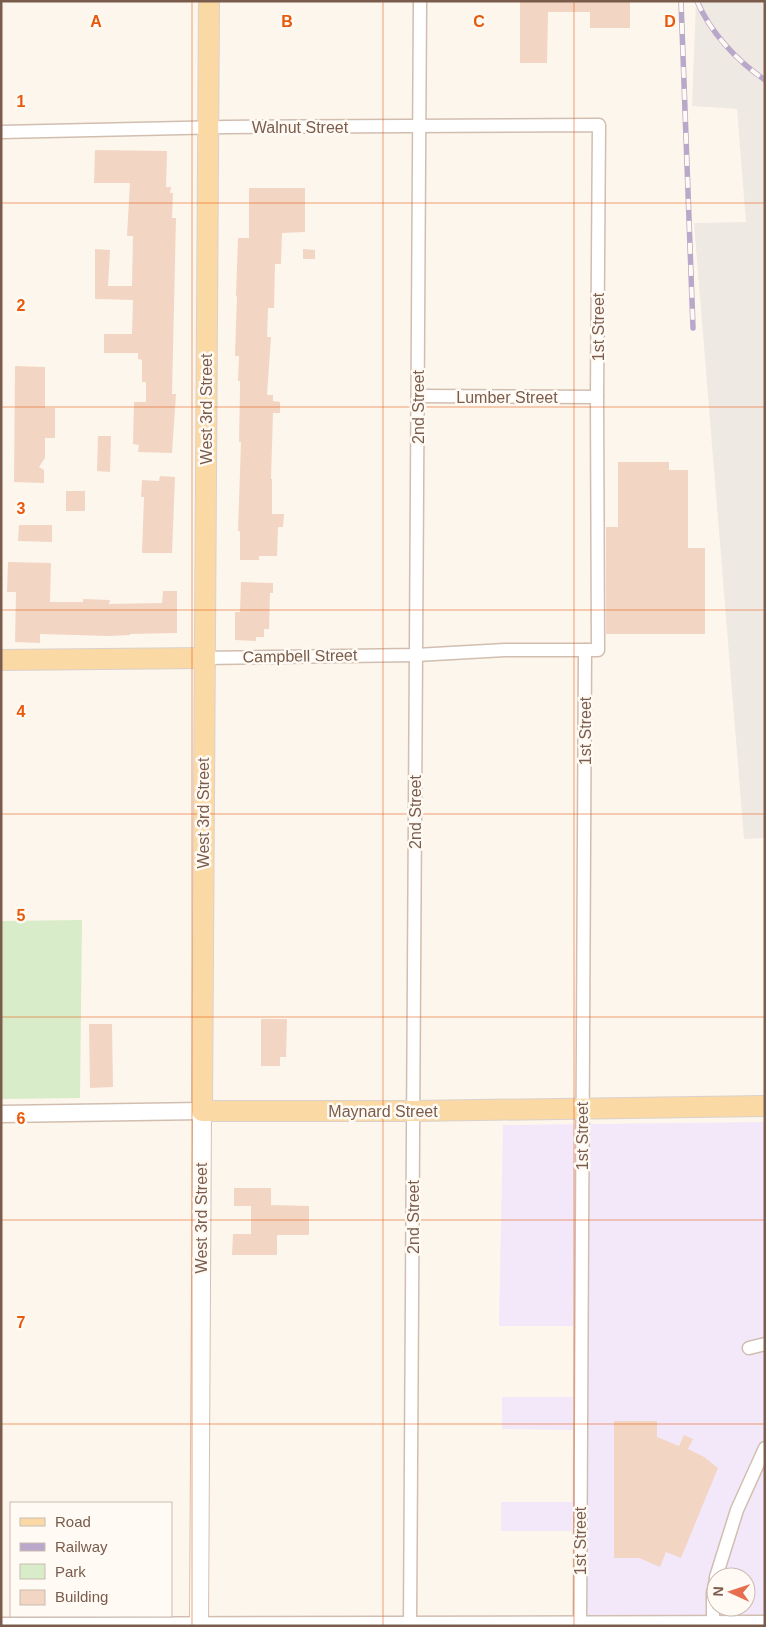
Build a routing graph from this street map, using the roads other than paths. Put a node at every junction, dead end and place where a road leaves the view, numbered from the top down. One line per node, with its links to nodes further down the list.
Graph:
1 (210, 1): 5 (main road, West 3rd Street)
2 (420, 1): 4 (street, 2nd Street)
3 (599, 124): 4 (street, Walnut Street); 8 (street, 1st Street)
4 (420, 126): 5 (street, Walnut Street); 7 (street, 2nd Street)
5 (208, 128): 6 (street, Walnut Street); 11 (main road, West 3rd Street)
6 (1, 132)
7 (418, 396): 8 (street, Lumber Street); 10 (street, 2nd Street)
8 (597, 397): 9 (street, 1st Street)
9 (592, 650): 10 (street, Campbell Street); 14 (street, 1st Street)
10 (416, 655): 11 (street, Campbell Street); 16 (street, 2nd Street)
11 (204, 658): 12 (main road, Campbell Street); 15 (main road, West 3rd Street)
12 (1, 660)
13 (765, 1106): 14 (main road, Maynard Street)
14 (582, 1109): 16 (main road, Maynard Street); 22 (street, 1st Street)
15 (202, 1110): 16 (main road, Maynard Street); 17 (street, Maynard Street); 27 (main road, West 3rd Street)
16 (413, 1112): 24 (street, 2nd Street)
17 (1, 1114)
18 (765, 1344): 19 (street)
19 (749, 1348)
20 (765, 1448): 21 (street)
21 (719, 1567)
22 (580, 1622): 24 (street); 26 (street)
23 (765, 1622): 26 (street)
24 (410, 1623): 27 (street)
25 (1, 1624): 27 (street)
26 (713, 1624)
27 (199, 1625)

